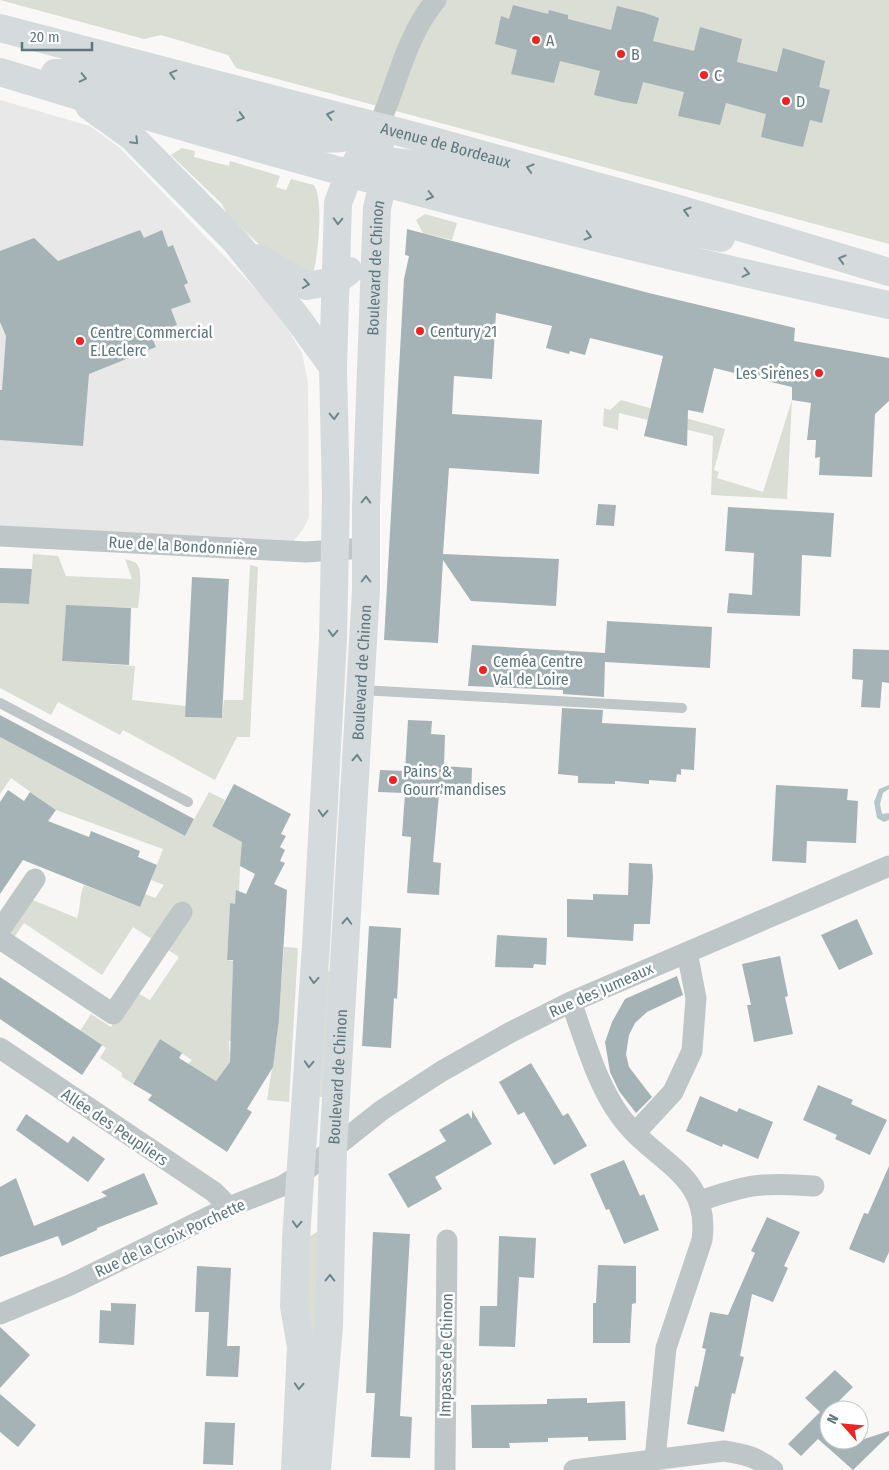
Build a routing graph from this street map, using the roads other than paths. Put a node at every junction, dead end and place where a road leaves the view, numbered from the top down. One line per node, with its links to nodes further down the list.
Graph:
1 (436, 0): 5 (street)
2 (0, 28): 5 (main road, Avenue de Bordeaux, one-way to 2)
3 (0, 72): 4 (main road); 5 (main road, one-way to 5)
4 (67, 92): 7 (main road); 8 (main road, one-way to 8)
5 (378, 127): 6 (main road, Boulevard de Chinon); 7 (main road, Boulevard de Chinon); 10 (main road, Avenue de Bordeaux, one-way to 5)
6 (382, 173): 7 (main road); 9 (main road, Boulevard de Chinon); 10 (main road); 13 (main road, one-way to 13)
7 (348, 174): 12 (main road, Boulevard de Chinon, one-way to 12)
8 (235, 241): 12 (main road, one-way to 12); 14 (main road)
9 (376, 241): 12 (main road); 16 (main road, Boulevard de Chinon, one-way to 9)
10 (784, 242): 11 (main road, Avenue de Bordeaux, one-way to 10)
11 (889, 272)
12 (336, 281): 14 (main road, Boulevard de Chinon)
13 (889, 305)
14 (333, 367): 17 (main road, Boulevard de Chinon, one-way to 17)
15 (0, 536): 17 (street, Rue de la Bondonnière)
16 (366, 548): 17 (street, Rue de la Bondonnière); 18 (main road, Boulevard de Chinon, one-way to 16)
17 (336, 549): 32 (main road, Boulevard de Chinon, one-way to 32)
18 (360, 690): 20 (lane); 31 (main road, Boulevard de Chinon, one-way to 18)
19 (0, 702): 21 (lane)
20 (682, 708)
21 (188, 802)
22 (889, 866): 27 (street, Rue des Jumeaux)
23 (35, 879): 25 (street)
24 (182, 912): 26 (street)
25 (0, 930)
26 (0, 939)
27 (687, 952): 28 (street, Rue des Jumeaux); 30 (street)
28 (571, 1002): 30 (street); 31 (street, Rue des Jumeaux)
29 (0, 1048): 35 (street, Allée des Peupliers)
30 (635, 1133): 34 (street)
31 (333, 1150): 32 (street, Rue de la Croix Porchette); 40 (main road, Boulevard de Chinon, one-way to 31)
32 (300, 1175): 35 (street, Rue de la Croix Porchette); 39 (main road, Boulevard de Chinon, one-way to 39)
33 (814, 1186): 34 (street)
34 (700, 1202): 38 (street)
35 (229, 1207): 37 (street, Rue de la Croix Porchette)
36 (448, 1240): 41 (street, Impasse de Chinon)
37 (0, 1314)
38 (656, 1459): 42 (street); 43 (street)
39 (295, 1470)
40 (317, 1470)
41 (445, 1470)
42 (574, 1470)
43 (773, 1470)

